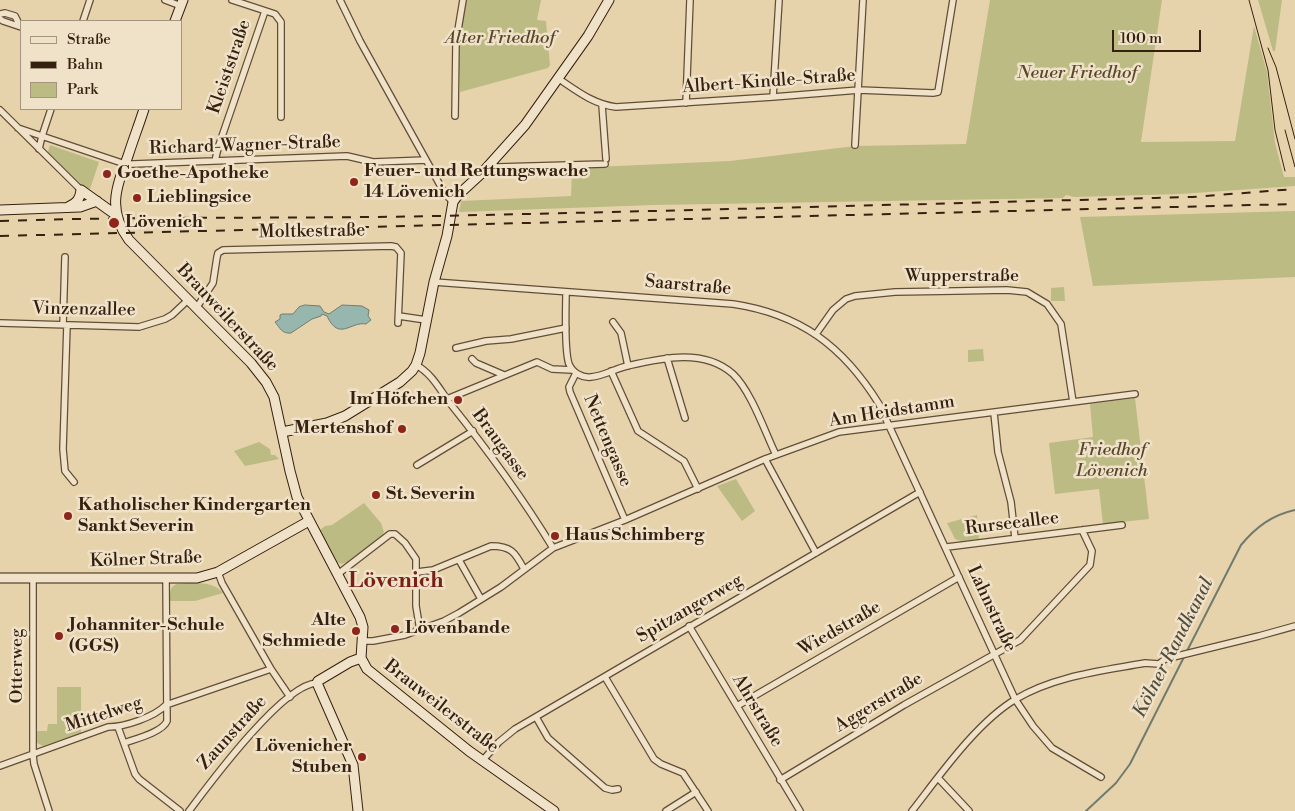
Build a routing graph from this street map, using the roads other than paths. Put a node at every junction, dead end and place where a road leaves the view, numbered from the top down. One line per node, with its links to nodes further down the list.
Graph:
1 (90, 0): 15 (street)
2 (165, 0): 11 (street)
3 (232, 0): 12 (street, Kleiststraße)
4 (340, 0): 32 (street)
5 (463, 0): 26 (street)
6 (690, 0): 21 (street)
7 (779, 0): 20 (street)
8 (863, 0): 19 (street)
9 (953, 0): 19 (street, Albert-Kindle-Straße)
10 (606, 1): 18 (street)
11 (182, 3): 16 (street)
12 (265, 11): 27 (street, Kleiststraße); 33 (street, Kleiststraße)
13 (0, 14): 17 (street)
14 (0, 18): 17 (street)
15 (83, 20)
16 (175, 20)
17 (20, 27)
18 (559, 79): 22 (street, Albert-Kindle-Straße); 35 (street)
19 (859, 90): 20 (street, Albert-Kindle-Straße); 30 (street)
20 (773, 97): 21 (street, Albert-Kindle-Straße)
21 (686, 103): 22 (street, Albert-Kindle-Straße)
22 (602, 105): 35 (street)
23 (0, 110): 28 (street)
24 (51, 110): 29 (street)
25 (144, 110): 34 (street)
26 (455, 116)
27 (281, 117)
28 (18, 128): 29 (street, Richard-Wagner-Straße); 31 (street)
29 (42, 136): 31 (street); 34 (street, Richard-Wagner-Straße)
30 (855, 145)
31 (39, 149): 36 (street)
32 (426, 160): 33 (street, Richard-Wagner-Straße); 39 (street)
33 (215, 161): 34 (street, Richard-Wagner-Straße)
34 (125, 164): 37 (street)
35 (489, 164): 39 (street)
36 (81, 190): 38 (street); 40 (street)
37 (115, 197): 38 (street); 42 (street)
38 (98, 202): 40 (street); 42 (street)
39 (453, 202): 44 (street)
40 (68, 207): 41 (street)
41 (0, 210)
42 (116, 215): 46 (street, Brauweilerstraße)
43 (65, 257): 53 (street)
44 (434, 282): 45 (street, Saarstraße); 49 (street)
45 (566, 292): 54 (street); 55 (street, Saarstraße)
46 (188, 299): 47 (street, Brauweilerstraße); 53 (street, Vinzenzallee)
47 (197, 307): 48 (street, Moltkestraße); 70 (street, Brauweilerstraße)
48 (399, 316): 49 (street); 52 (street, Moltkestraße)
49 (426, 320): 59 (street)
50 (612, 322): 60 (street)
51 (0, 323): 53 (street, Vinzenzallee)
52 (398, 323)
53 (65, 325): 75 (street)
54 (566, 328): 56 (street); 61 (street)
55 (816, 334): 66 (street, Wupperstraße); 69 (street, Saarstraße)
56 (456, 348)
57 (667, 358): 60 (street); 68 (street); 72 (street)
58 (472, 359): 63 (street)
59 (416, 365): 65 (street, Braugasse); 70 (street)
60 (628, 366): 62 (street)
61 (574, 371): 62 (street); 63 (street); 78 (street, Nettengasse)
62 (611, 371): 76 (street)
63 (504, 375): 65 (street)
64 (1135, 394): 66 (street, Am Heidstamm)
65 (447, 399): 71 (street, Braugasse)
66 (1073, 402): 67 (street, Am Heidstamm)
67 (994, 413): 69 (street, Am Heidstamm); 82 (street)
68 (685, 418)
69 (889, 425): 72 (street, Am Heidstamm); 77 (street, Lahnstraße)
70 (282, 432): 79 (street, Brauweilerstraße)
71 (473, 432): 74 (street); 83 (street, Braugasse)
72 (776, 455): 73 (street, Am Heidstamm)
73 (764, 459): 76 (street, Am Heidstamm); 85 (street)
74 (417, 465)
75 (74, 482)
76 (698, 489): 78 (street, Am Heidstamm)
77 (920, 492): 84 (street, Lahnstraße); 85 (street, Spitzangerweg)
78 (625, 520): 83 (street, Am Heidstamm)
79 (309, 521): 88 (street, Kölner Straße); 90 (street, Brauweilerstraße)
80 (1122, 525): 81 (street, Rurseeallee)
81 (1082, 530): 82 (street, Rurseeallee); 100 (street, Rurseeallee)
82 (1015, 538): 84 (street, Rurseeallee)
83 (553, 548): 87 (street, Am Heidstamm)
84 (946, 548): 91 (street, Lahnstraße)
85 (816, 553): 96 (street, Spitzangerweg)
86 (460, 560): 87 (street); 89 (street); 95 (street)
87 (524, 569): 95 (street, Am Heidstamm)
88 (218, 572): 94 (street, Kölner Straße); 102 (street)
89 (417, 572): 90 (street); 98 (street)
90 (338, 574): 99 (street, Brauweilerstraße)
91 (959, 577): 100 (street, Lahnstraße); 108 (street, Wiedstraße)
92 (0, 578): 93 (street, Kölner Straße)
93 (33, 578): 94 (street, Kölner Straße); 112 (street, Otterweg)
94 (166, 578): 107 (street)
95 (481, 599): 98 (street, Am Heidstamm)
96 (689, 626): 103 (street, Spitzangerweg); 108 (street, Ahrstraße)
97 (1295, 626): 106 (street)
98 (420, 630): 99 (street, Am Heidstamm)
99 (362, 641): 101 (street, Brauweilerstraße)
100 (995, 654): 106 (street, Lahnstraße); 117 (street, Aggerstraße)
101 (361, 658): 104 (street, Zaunstraße); 113 (street, Brauweilerstraße)
102 (270, 669): 105 (street); 107 (street, Mittelweg)
103 (605, 677): 109 (street, Spitzangerweg); 119 (street)
104 (317, 683): 105 (street, Zaunstraße); 123 (street)
105 (290, 697): 122 (street, Zaunstraße)
106 (1016, 699): 115 (street, Lahnstraße); 116 (street)
107 (166, 705): 110 (street, Mittelweg); 111 (street)
108 (736, 706): 117 (street, Ahrstraße)
109 (536, 717): 113 (street, Spitzangerweg); 118 (street)
110 (118, 727): 111 (street); 112 (street, Mittelweg)
111 (124, 743): 121 (street)
112 (32, 754): 114 (street, Mittelweg); 120 (street, Otterweg)
113 (482, 761): 124 (street, Brauweilerstraße)
114 (0, 766)
115 (1101, 777)
116 (938, 778): 128 (street); 129 (street)
117 (780, 780): 127 (street, Ahrstraße)
118 (618, 790)
119 (696, 792): 125 (street); 126 (street)
120 (49, 811)
121 (180, 811)
122 (189, 811)
123 (358, 811)
124 (554, 811)
125 (666, 811)
126 (708, 811)
127 (800, 811)
128 (912, 811)
129 (969, 811)

